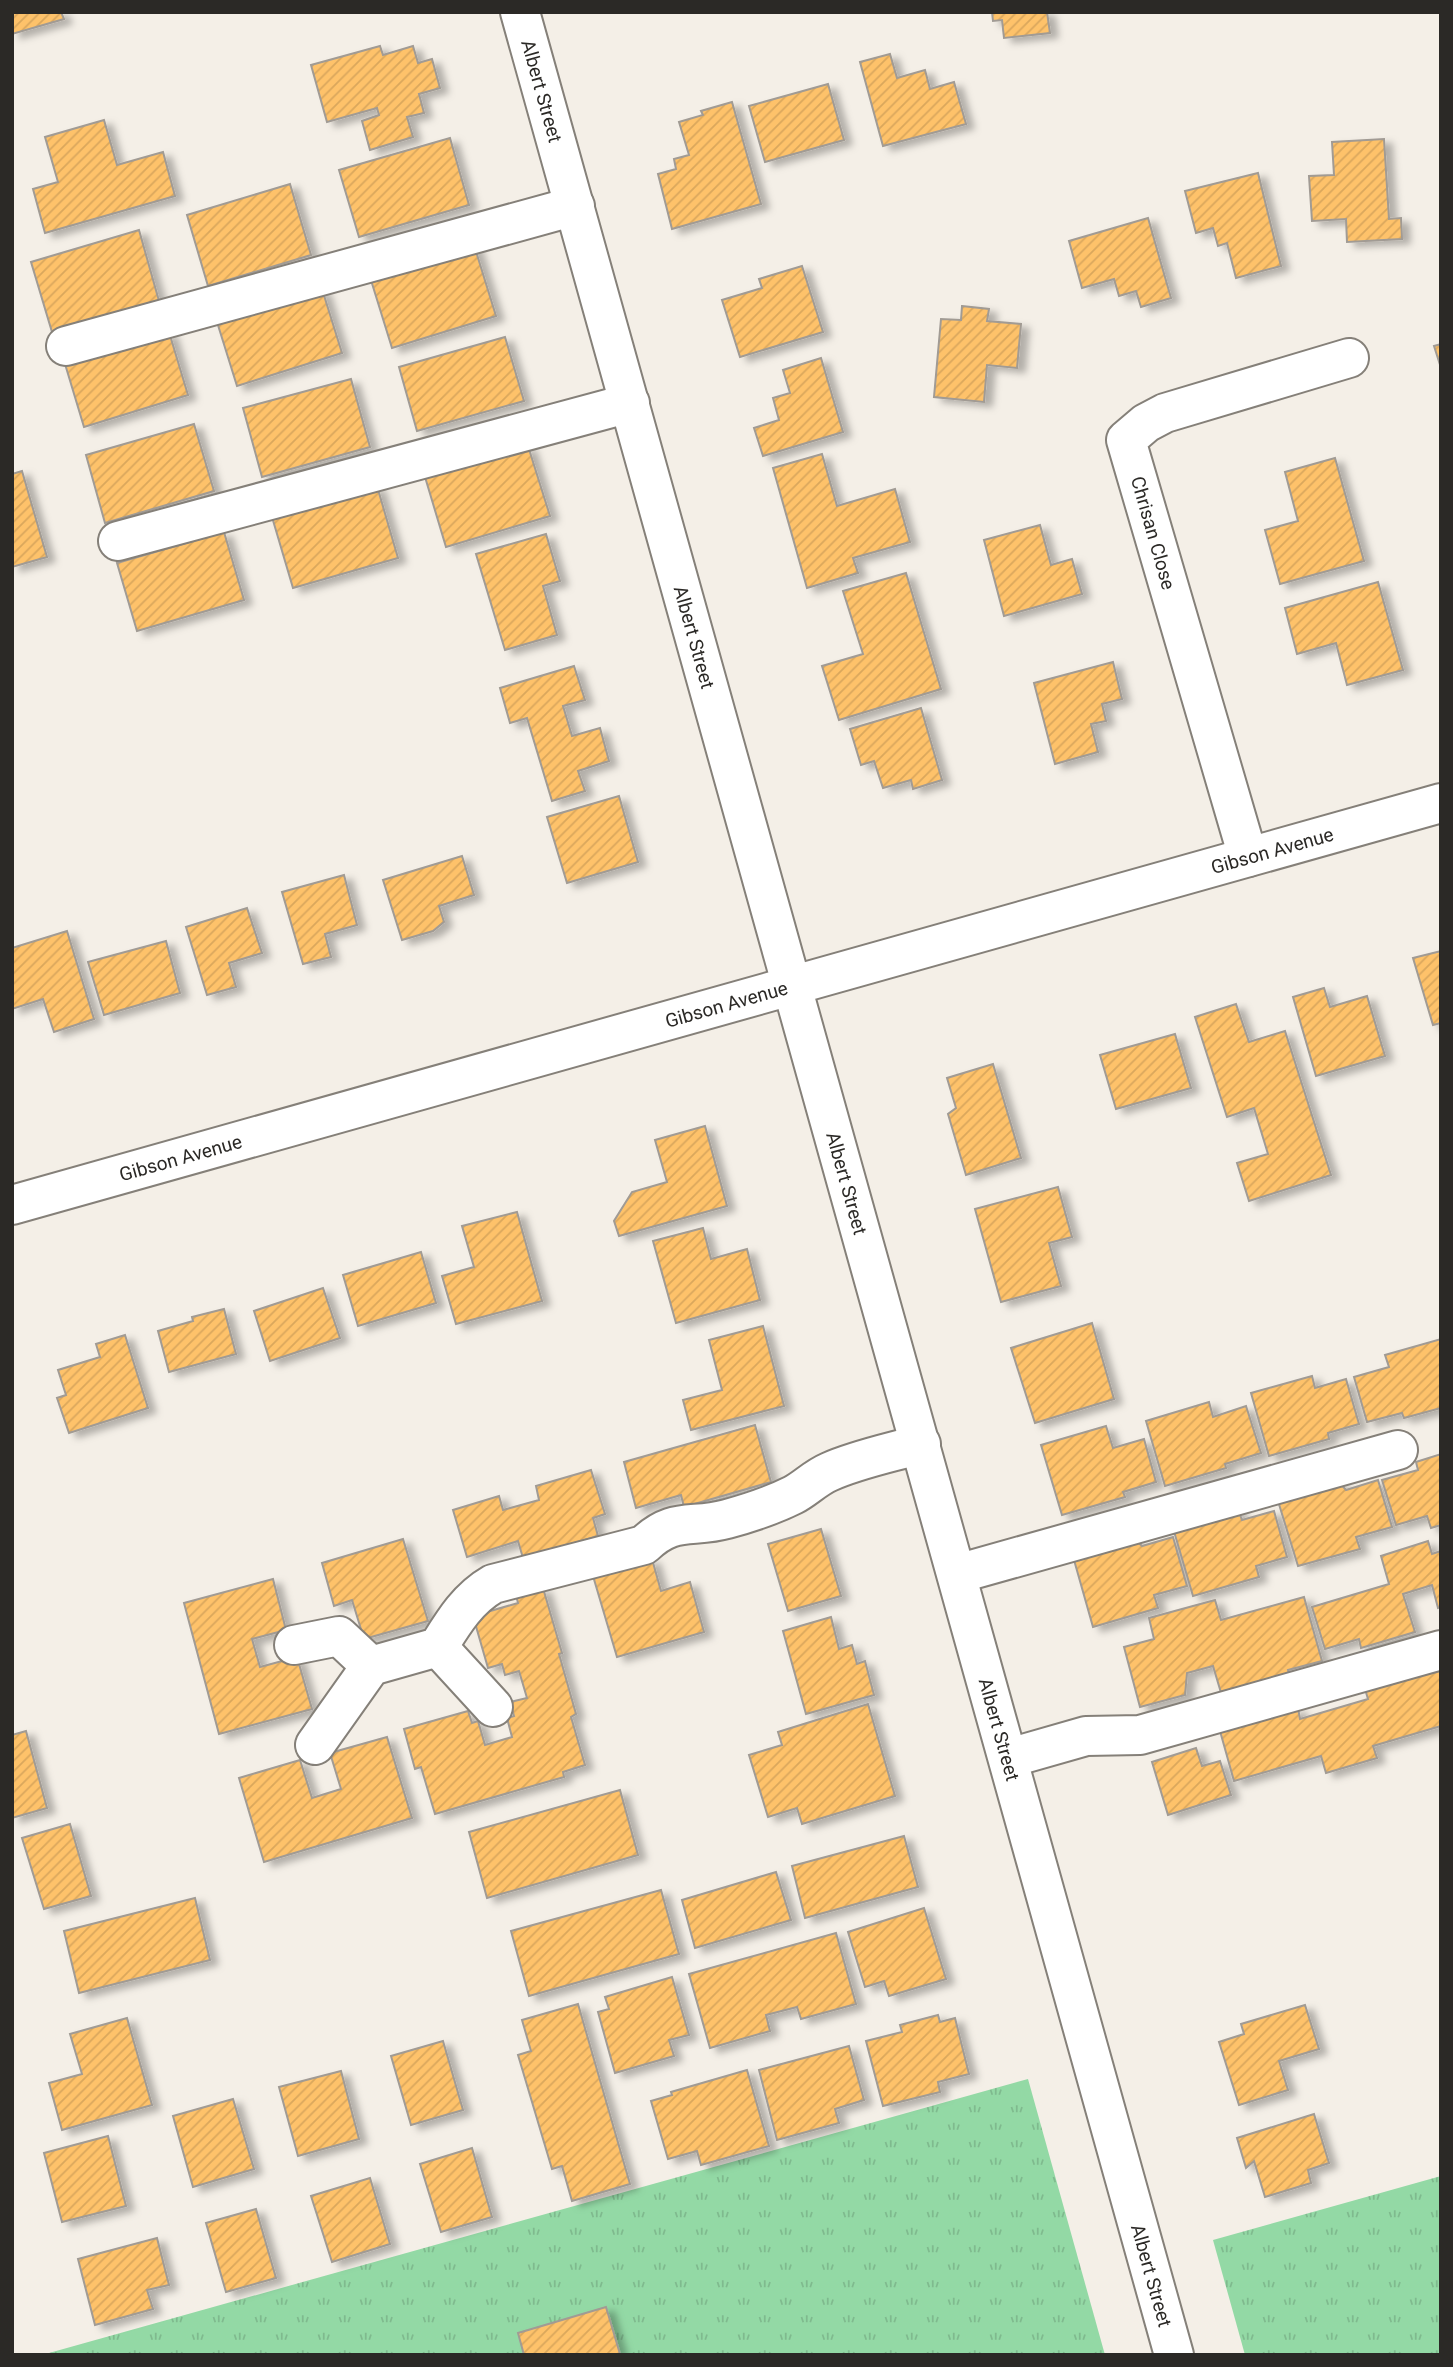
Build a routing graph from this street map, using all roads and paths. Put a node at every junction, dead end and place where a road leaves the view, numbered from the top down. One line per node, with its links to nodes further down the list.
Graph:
1 (520, 12): 2 (street, Albert Street)
2 (575, 206): 3 (street); 5 (street, Albert Street)
3 (66, 346)
4 (1349, 359): 8 (street, Chrisan Close)
5 (630, 403): 6 (street); 9 (street, Albert Street)
6 (118, 541)
7 (1441, 803): 8 (street, Gibson Avenue)
8 (1248, 857): 9 (street, Gibson Avenue)
9 (793, 985): 10 (street, Gibson Avenue); 11 (street, Albert Street)
10 (12, 1205)
11 (921, 1444): 13 (street, Albert Street); 15 (street)
12 (1398, 1450): 13 (street)
13 (957, 1574): 20 (street, Albert Street)
14 (294, 1645): 17 (street)
15 (438, 1647): 17 (street); 18 (street)
16 (1441, 1650): 20 (street)
17 (371, 1666): 19 (street)
18 (493, 1707)
19 (316, 1745)
20 (1009, 1758): 21 (street, Albert Street)
21 (1174, 2355)

